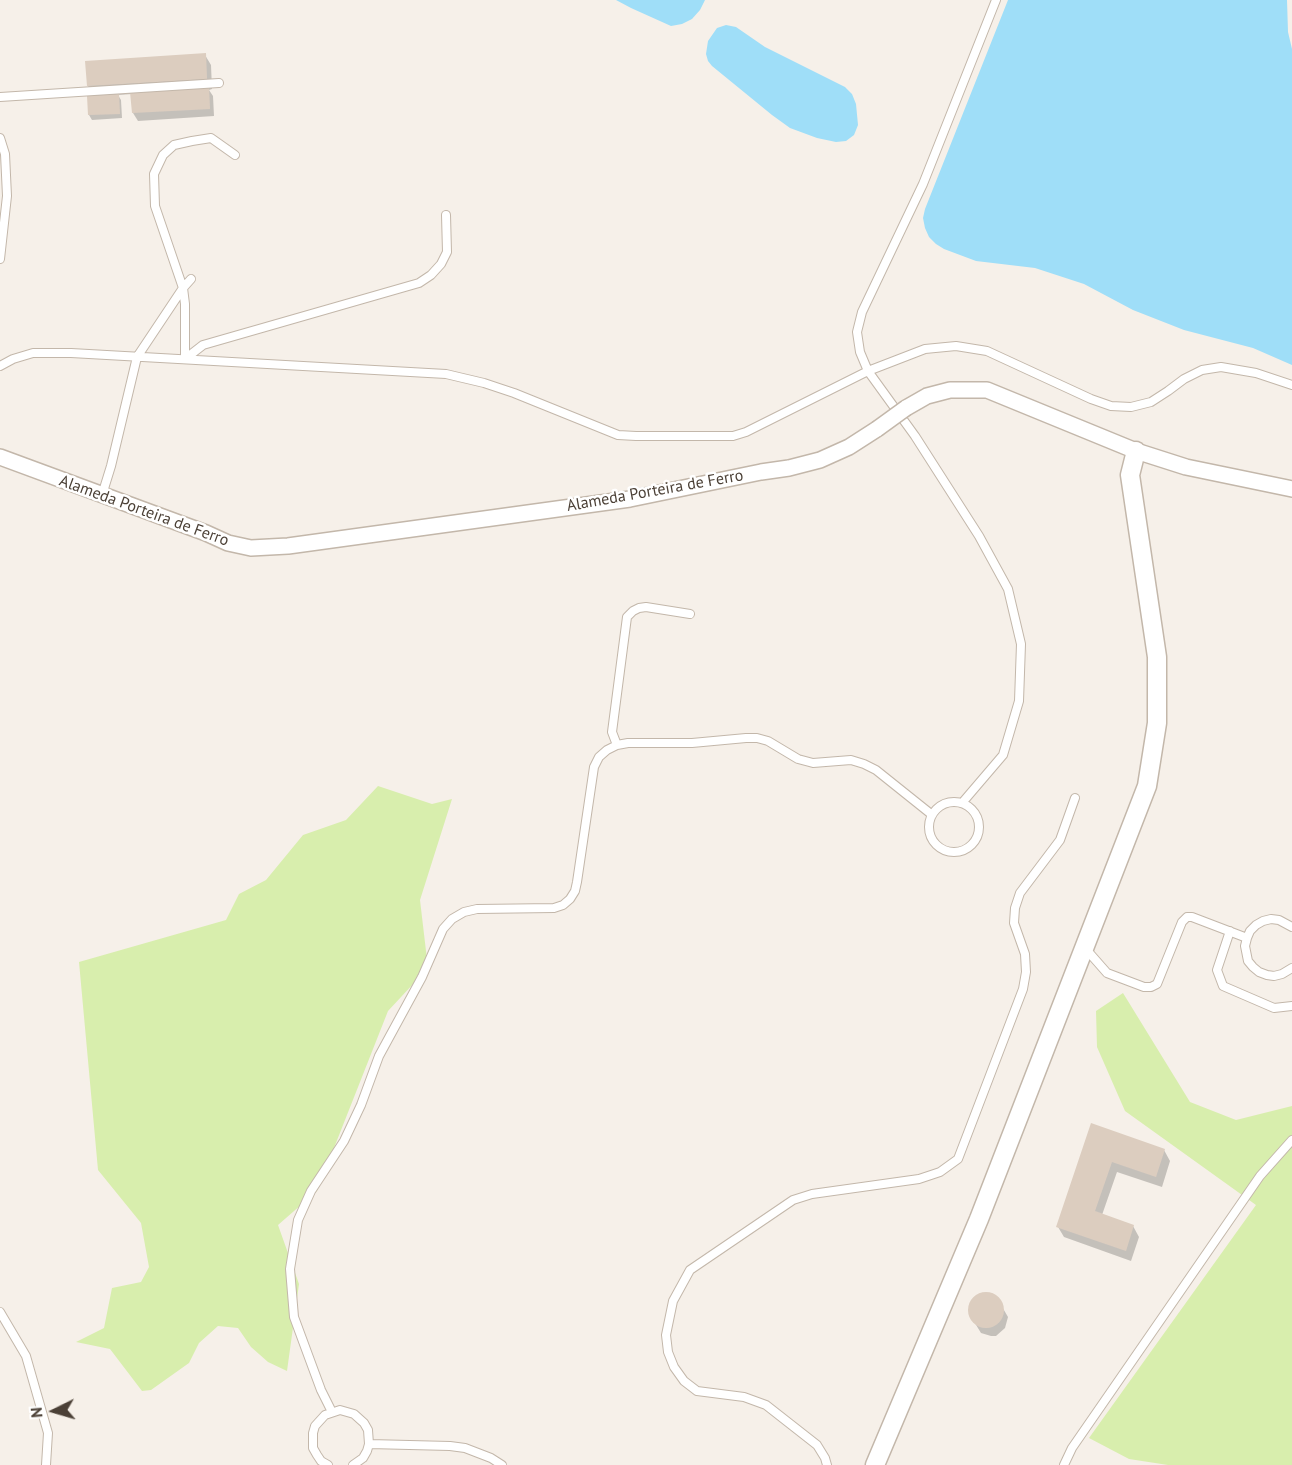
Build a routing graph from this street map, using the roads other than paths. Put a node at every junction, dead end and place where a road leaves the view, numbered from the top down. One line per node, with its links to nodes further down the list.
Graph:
1 (996, 0): 13 (lane)
2 (219, 83): 3 (lane)
3 (0, 97)
4 (0, 138): 7 (lane)
5 (235, 155): 9 (lane)
6 (446, 215): 11 (lane)
7 (0, 259)
8 (191, 279): 9 (lane)
9 (183, 288): 10 (lane); 11 (lane)
10 (137, 357): 11 (lane); 12 (lane); 18 (lane)
11 (185, 359): 13 (lane)
12 (0, 366)
13 (868, 371): 14 (lane); 22 (lane)
14 (1292, 385)
15 (1136, 452): 17 (street, Alameda Porteira de Ferro); 18 (street, Alameda Porteira de Ferro, bridge); 27 (street)
16 (0, 457): 18 (street, Alameda Porteira de Ferro)
17 (1292, 489)
18 (102, 495)
19 (690, 614): 20 (lane)
20 (617, 745): 23 (lane); 32 (lane)
21 (1075, 798): 38 (lane)
22 (962, 803): 23 (lane); 23 (lane)
23 (931, 814)
24 (1292, 927): 26 (lane)
25 (1230, 932): 26 (lane); 27 (lane); 29 (lane)
26 (1247, 938): 28 (lane)
27 (1084, 947): 39 (street)
28 (1292, 968)
29 (1292, 1006)
30 (1292, 1140): 40 (lane)
31 (0, 1312): 35 (lane)
32 (332, 1412): 33 (lane); 34 (lane)
33 (369, 1444): 36 (lane); 37 (lane)
34 (322, 1464)
35 (46, 1465)
36 (353, 1465)
37 (502, 1465)
38 (827, 1465)
39 (875, 1465)
40 (1064, 1465)

